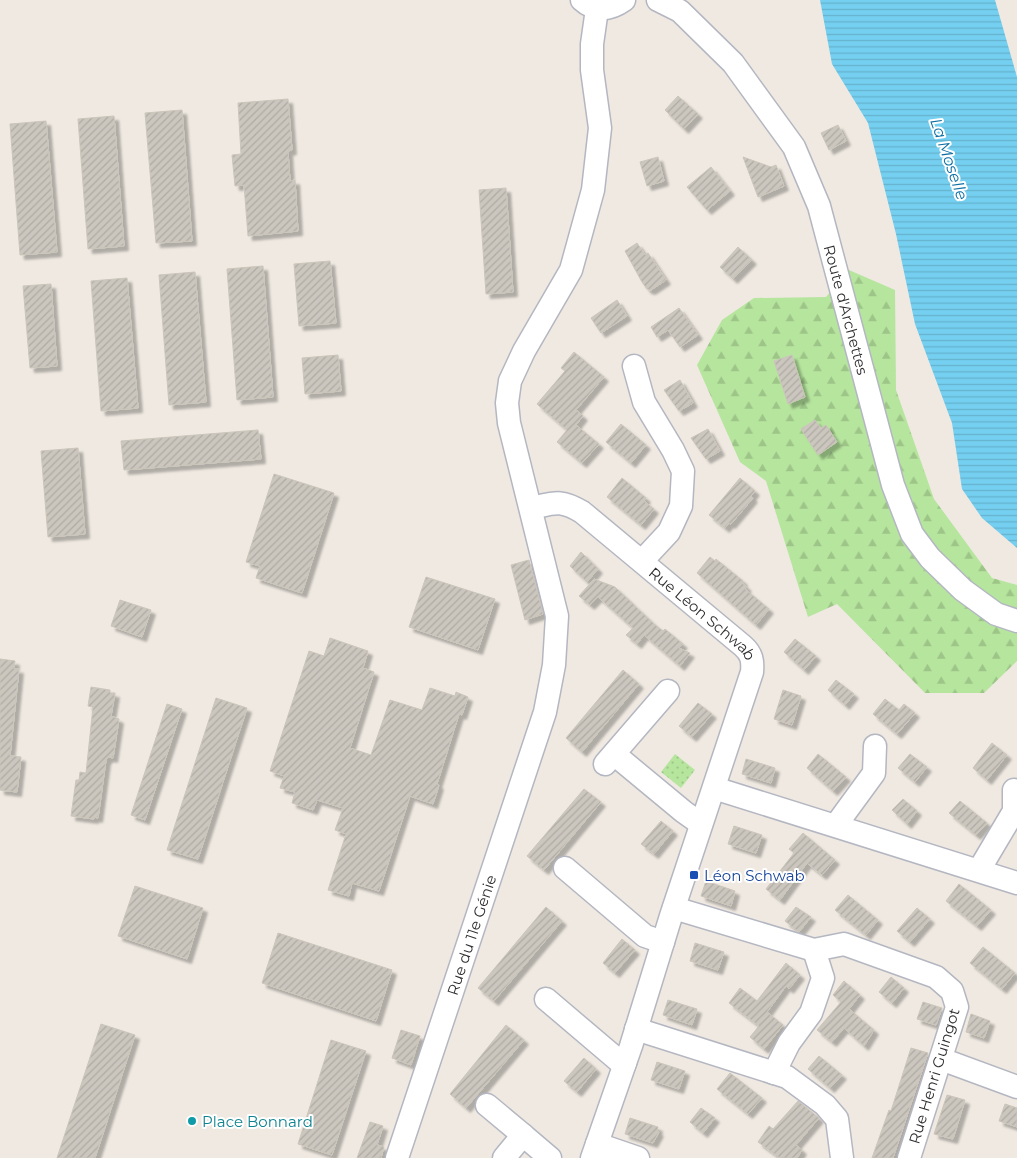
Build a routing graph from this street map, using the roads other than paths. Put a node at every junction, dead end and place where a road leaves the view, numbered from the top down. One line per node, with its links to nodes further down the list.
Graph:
1 (624, 0): 3 (street)
2 (658, 0): 7 (street, Route d'Archettes)
3 (590, 4): 5 (street, Rue du 11e Génie)
4 (634, 366): 6 (street)
5 (531, 508): 6 (street, Rue Léon Schwab); 29 (street, Rue du 11e Génie)
6 (642, 561): 10 (street, Rue Léon Schwab)
7 (1017, 621)
8 (668, 691): 12 (street)
9 (875, 746): 13 (street)
10 (714, 788): 12 (street, Rue Léon Schwab); 13 (street)
11 (1014, 790): 15 (street)
12 (702, 824): 17 (street, Rue Léon Schwab)
13 (836, 824): 15 (street)
14 (565, 868): 18 (street)
15 (979, 870): 16 (street)
16 (1017, 883)
17 (674, 908): 18 (street, Rue Léon Schwab); 19 (street, Rue Henri Guingot)
18 (663, 942): 21 (street, Rue Léon Schwab)
19 (814, 950): 22 (street, Rue Henri Guingot); 24 (street)
20 (546, 999): 23 (street)
21 (636, 1029): 23 (street, Rue Léon Schwab); 24 (street)
22 (941, 1059): 25 (street); 34 (street, Rue Henri Guingot)
23 (625, 1063): 28 (street, Rue Léon Schwab)
24 (774, 1073): 33 (street)
25 (1017, 1087)
26 (487, 1105): 27 (street)
27 (523, 1135): 30 (street); 31 (street)
28 (594, 1151): 32 (street)
29 (396, 1158)
30 (504, 1158)
31 (550, 1158)
32 (638, 1158)
33 (842, 1158)
34 (909, 1158)

